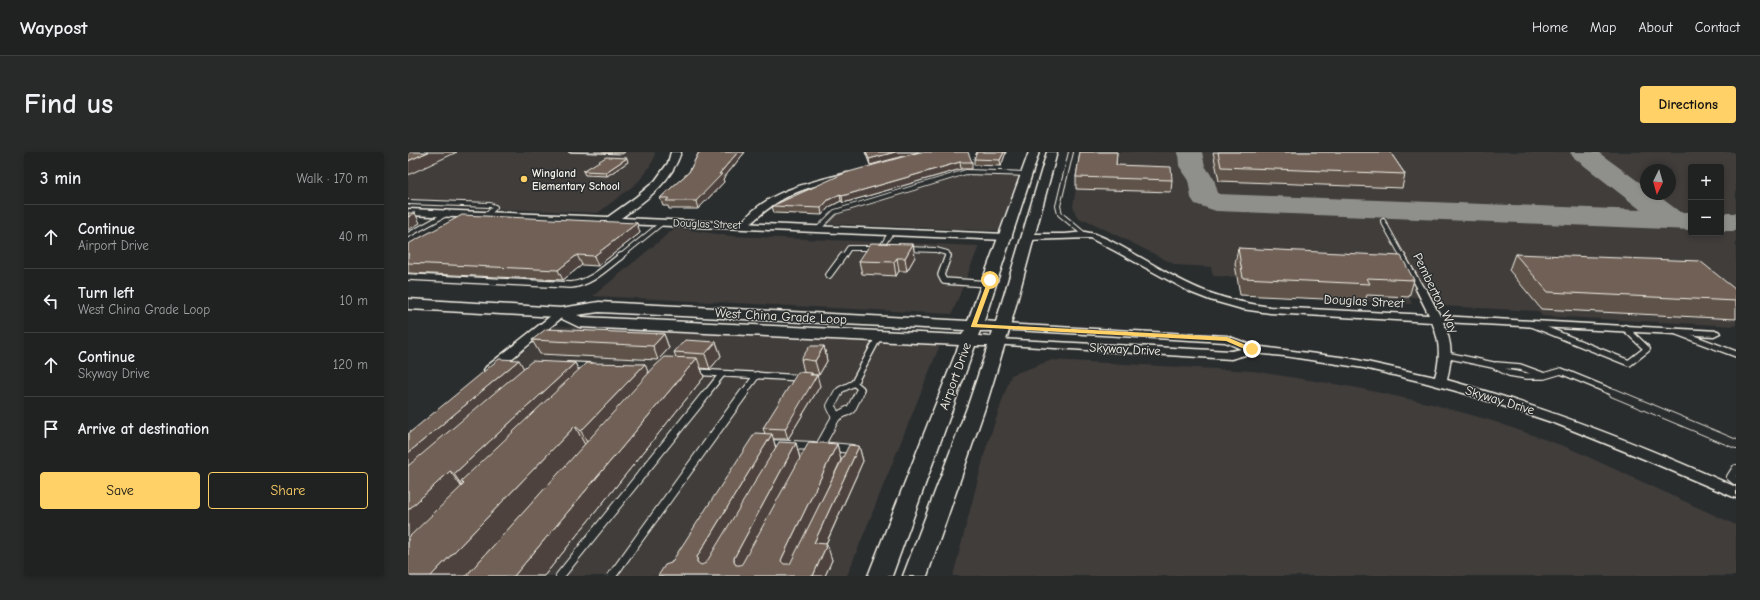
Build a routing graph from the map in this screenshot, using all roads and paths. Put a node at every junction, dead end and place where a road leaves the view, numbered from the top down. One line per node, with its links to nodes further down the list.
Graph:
1 (676, 152): 13 (street)
2 (1034, 152): 7 (main road, Airport Drive)
3 (1043, 152): 8 (main road)
4 (1052, 152): 8 (main road)
5 (1071, 152): 20 (lane)
6 (856, 172): 16 (street)
7 (1027, 174): 17 (lane); 21 (main road, Airport Drive)
8 (1041, 190): 22 (main road)
9 (408, 202): 12 (lane)
10 (408, 212): 11 (street, Douglas Street)
11 (448, 213): 12 (street, Douglas Street); 19 (lane)
12 (477, 217): 13 (street, Douglas Street)
13 (611, 220): 15 (street, Douglas Street)
14 (1383, 221): 29 (lane, Pemberton Way)
15 (663, 222): 16 (street, Douglas Street); 27 (lane)
16 (743, 226): 17 (street, Douglas Street)
17 (818, 229): 18 (street, Douglas Street)
18 (891, 232): 21 (street, Douglas Street); 23 (lane)
19 (408, 235)
20 (1085, 235): 22 (street, Douglas Street); 32 (street, Douglas Street)
21 (1006, 237): 28 (main road, Airport Drive)
22 (1028, 238): 38 (main road)
23 (880, 248): 24 (lane); 26 (lane)
24 (888, 248)
25 (896, 249): 28 (lane)
26 (829, 275)
27 (408, 277)
28 (989, 284): 36 (main road, Airport Drive)
29 (1421, 289): 32 (street, Pemberton Way)
30 (408, 304): 31 (main road, West China Grade Loop)
31 (561, 312): 36 (main road, West China Grade Loop); 39 (main road, West China Grade Loop); 48 (street)
32 (1436, 319): 33 (street, Douglas Street); 42 (street, Pemberton Way)
33 (1529, 323): 34 (street, Douglas Street); 34 (lane)
34 (1625, 328): 35 (street, Douglas Street)
35 (1674, 331): 37 (street, Douglas Street); 41 (lane)
36 (971, 333): 38 (main road, West China Grade Loop); 39 (main road, West China Grade Loop); 64 (main road, Airport Drive)
37 (1714, 333)
38 (1000, 335): 40 (street, Skyway Drive); 40 (street, Skyway Drive); 65 (main road)
39 (879, 336): 52 (lane)
40 (1252, 349): 51 (street, Skyway Drive)
41 (1736, 354)
42 (1446, 355): 51 (street, Pemberton Way); 56 (lane)
43 (558, 365): 44 (lane)
44 (597, 367)
45 (684, 372): 46 (lane)
46 (722, 374): 47 (lane); 62 (lane)
47 (757, 376): 49 (lane); 63 (lane)
48 (481, 378)
49 (799, 378): 50 (lane); 53 (lane)
50 (811, 378)
51 (1440, 382): 61 (street, Skyway Drive)
52 (854, 383): 54 (lane); 54 (lane)
53 (795, 384)
54 (836, 418): 57 (lane)
55 (758, 443): 57 (lane)
56 (1736, 444)
57 (814, 448): 58 (lane)
58 (845, 463)
59 (1736, 469): 60 (lane)
60 (1736, 482)
61 (1736, 493)
62 (560, 576)
63 (612, 576)
64 (880, 576)
65 (915, 576)

